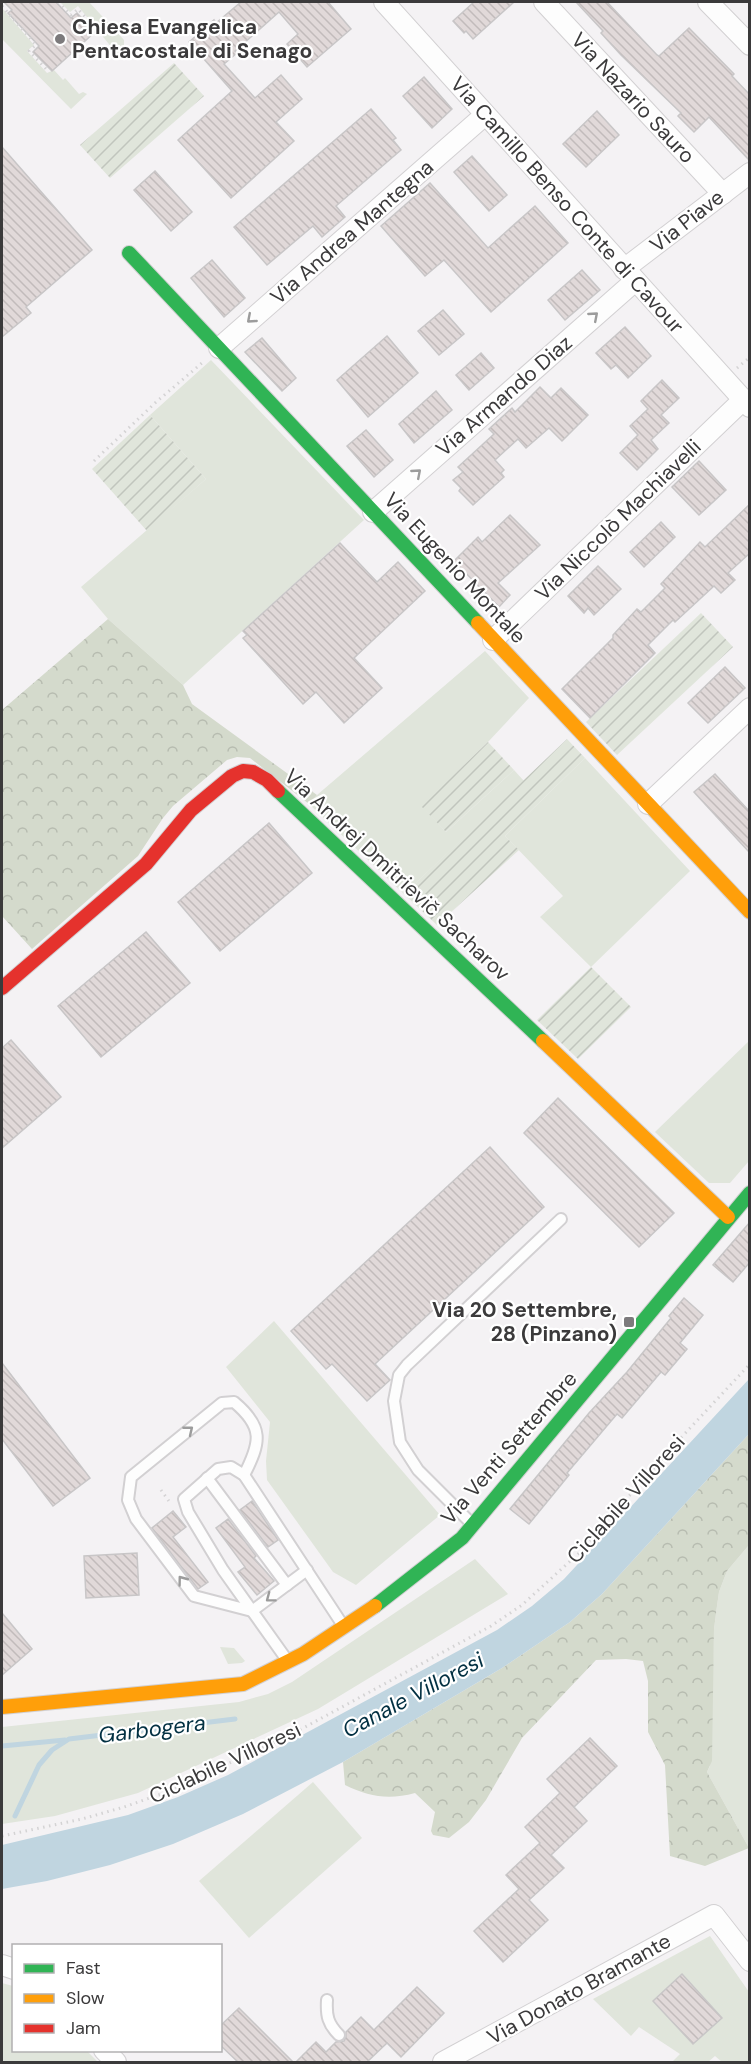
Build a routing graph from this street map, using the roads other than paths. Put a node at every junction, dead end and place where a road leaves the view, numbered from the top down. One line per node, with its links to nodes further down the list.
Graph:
1 (384, 2): 5 (street, Via Camillo Benso Conte di Cavour)
2 (544, 2): 7 (street, Via Nazario Sauro)
3 (708, 2): 4 (street)
4 (750, 45)
5 (485, 115): 9 (street, Via Camillo Benso Conte di Cavour); 10 (street, Via Andrea Mantegna, one-way to 10)
6 (750, 173): 7 (street, Via Piave)
7 (723, 194): 9 (street, Via Piave)
8 (129, 253): 10 (street, Via Eugenio Montale)
9 (630, 275): 11 (street, Via Camillo Benso Conte di Cavour); 12 (street, Via Armando Diaz, one-way to 9)
10 (219, 348): 12 (street, Via Eugenio Montale)
11 (746, 404): 13 (street, Via Niccolò Machiavelli)
12 (373, 512): 13 (street, Via Eugenio Montale)
13 (494, 640): 15 (street, Via Eugenio Montale)
14 (750, 708): 15 (street)
15 (648, 804): 16 (street, Via Eugenio Montale)
16 (750, 912)
17 (2, 988): 19 (street, Via Andrej Dmitrievič Sacharov)
18 (750, 1193): 19 (street, Via Venti Settembre)
19 (728, 1217): 23 (street, Via Venti Settembre)
20 (561, 1219): 23 (lane)
21 (244, 1475): 22 (lane); 24 (lane); 26 (lane, one-way to 21)
22 (207, 1478): 25 (lane); 26 (lane)
23 (473, 1525): 27 (street, Via Venti Settembre)
24 (307, 1570): 25 (lane); 27 (lane)
25 (287, 1585): 26 (lane, one-way to 26)
26 (252, 1611): 28 (lane)
27 (345, 1628): 28 (street, Via Venti Settembre)
28 (289, 1663): 29 (street, Via Venti Settembre)
29 (2, 1707)
30 (750, 1961): 33 (street, Via Donato Bramante)
31 (327, 2000): 32 (lane)
32 (339, 2035)
33 (443, 2062)

